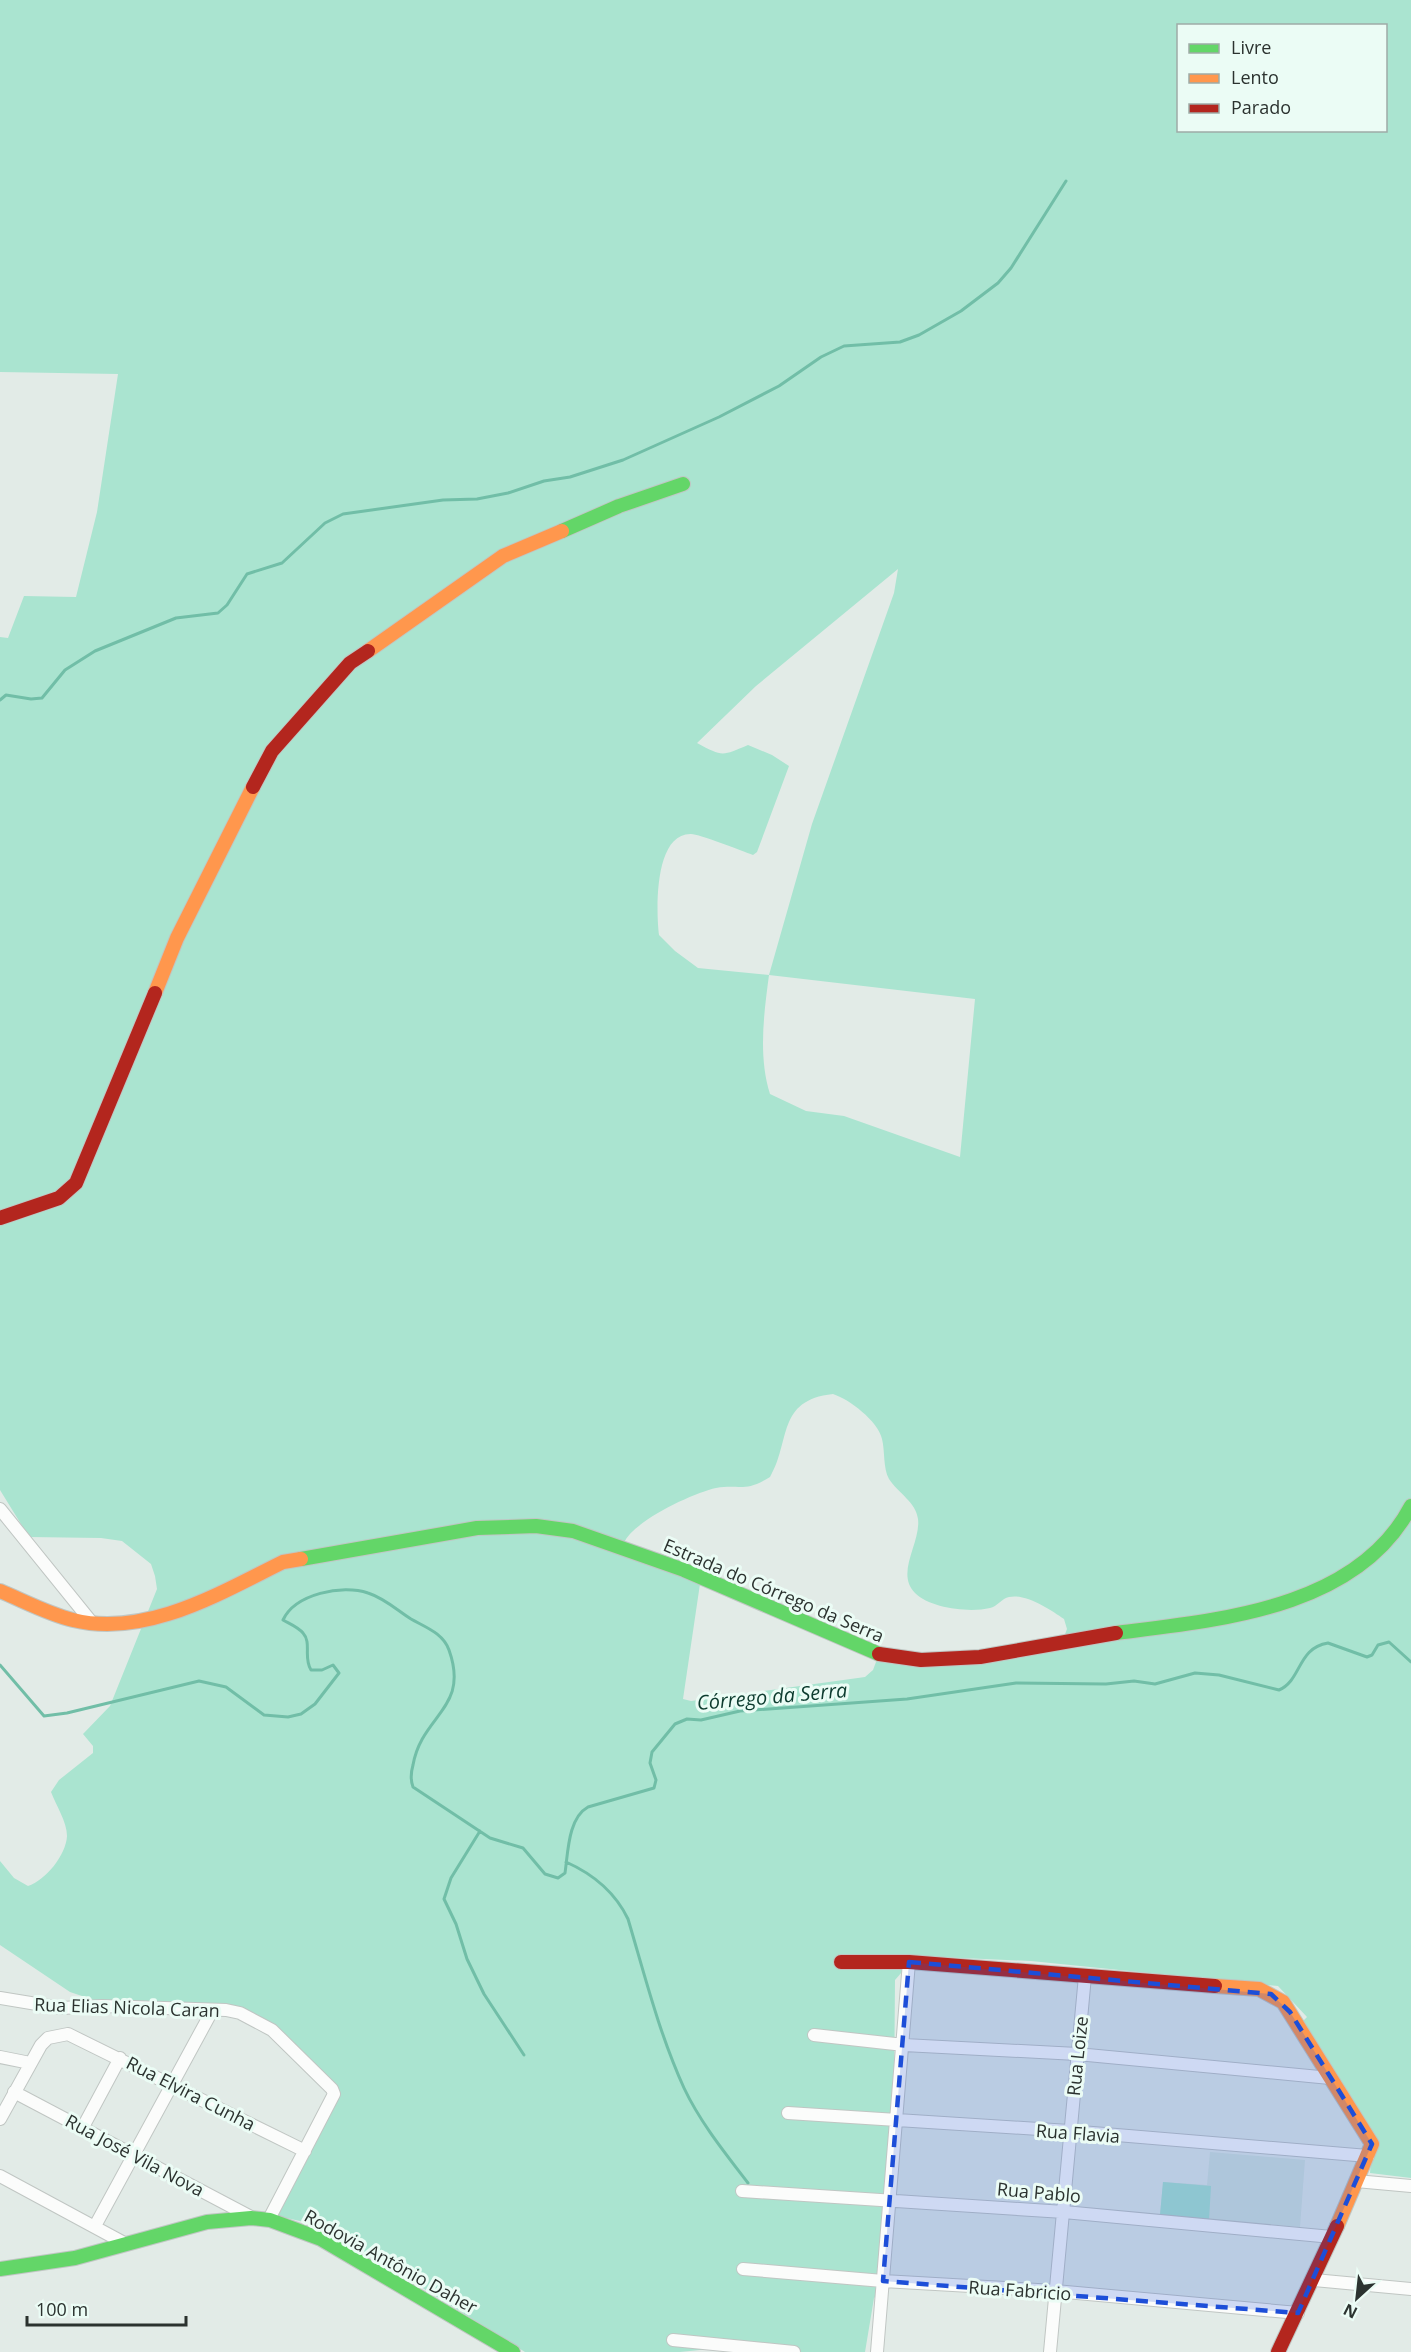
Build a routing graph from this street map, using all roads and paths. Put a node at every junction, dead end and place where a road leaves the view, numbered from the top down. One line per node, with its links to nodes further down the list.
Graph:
1 (683, 484): 2 (street)
2 (0, 1218)
3 (1411, 1506): 6 (street, Estrada do Córrego da Serra)
4 (0, 1509): 6 (street)
5 (0, 1591): 6 (street, Estrada do Córrego da Serra)
6 (93, 1624)
7 (841, 1962): 8 (street)
8 (909, 1962): 9 (street); 13 (street)
9 (1085, 1976): 14 (street, Rua Loize); 18 (street)
10 (0, 1998): 11 (street, Rua Elias Nicola Caran)
11 (212, 2011): 19 (street); 26 (street, Rua Elias Nicola Caran)
12 (814, 2034): 13 (street)
13 (904, 2045): 14 (street); 23 (street)
14 (1077, 2054): 18 (street); 25 (street, Rua Loize)
15 (0, 2057): 17 (street)
16 (120, 2058): 17 (street, Rua Elvira Cunha); 19 (street, Rua Elvira Cunha); 24 (street)
17 (30, 2063): 20 (street)
18 (1330, 2078): 28 (street)
19 (172, 2083): 26 (street, Rua Elvira Cunha); 27 (street)
20 (14, 2092): 22 (street); 24 (street, Rua José Vila Nova)
21 (788, 2113): 23 (street, Rua Flavia)
22 (0, 2119)
23 (897, 2121): 25 (street, Rua Flavia); 33 (street)
24 (83, 2127): 27 (street, Rua José Vila Nova)
25 (1069, 2132): 28 (street, Rua Flavia); 34 (street, Rua Loize)
26 (304, 2151): 35 (street, Rua Elias Nicola Caran)
27 (134, 2153): 35 (street, Rua José Vila Nova); 36 (street)
28 (1368, 2156): 30 (street)
29 (0, 2176): 36 (street)
30 (1356, 2181): 31 (street); 37 (street)
31 (1411, 2186)
32 (742, 2191): 33 (street, Rua Pablo)
33 (890, 2199): 34 (street, Rua Pablo); 42 (street)
34 (1064, 2212): 37 (street, Rua Pablo); 44 (street, Rua Loize)
35 (262, 2219): 38 (street, Rodovia Antônio Daher); 47 (street, Rodovia Antônio Daher)
36 (95, 2226): 38 (street)
37 (1332, 2237): 41 (street)
38 (126, 2244): 39 (street, Rodovia Antônio Daher)
39 (0, 2269)
40 (743, 2269): 42 (street, Rua Fabricio)
41 (1314, 2280): 43 (street); 45 (street)
42 (883, 2281): 44 (street, Rua Fabricio); 49 (street)
43 (1411, 2289)
44 (1055, 2291): 45 (street, Rua Fabricio); 50 (street, Rua Loize)
45 (1298, 2313): 51 (street)
46 (673, 2340): 48 (street)
47 (513, 2352)
48 (794, 2352)
49 (877, 2352)
50 (1050, 2352)
51 (1278, 2352)

